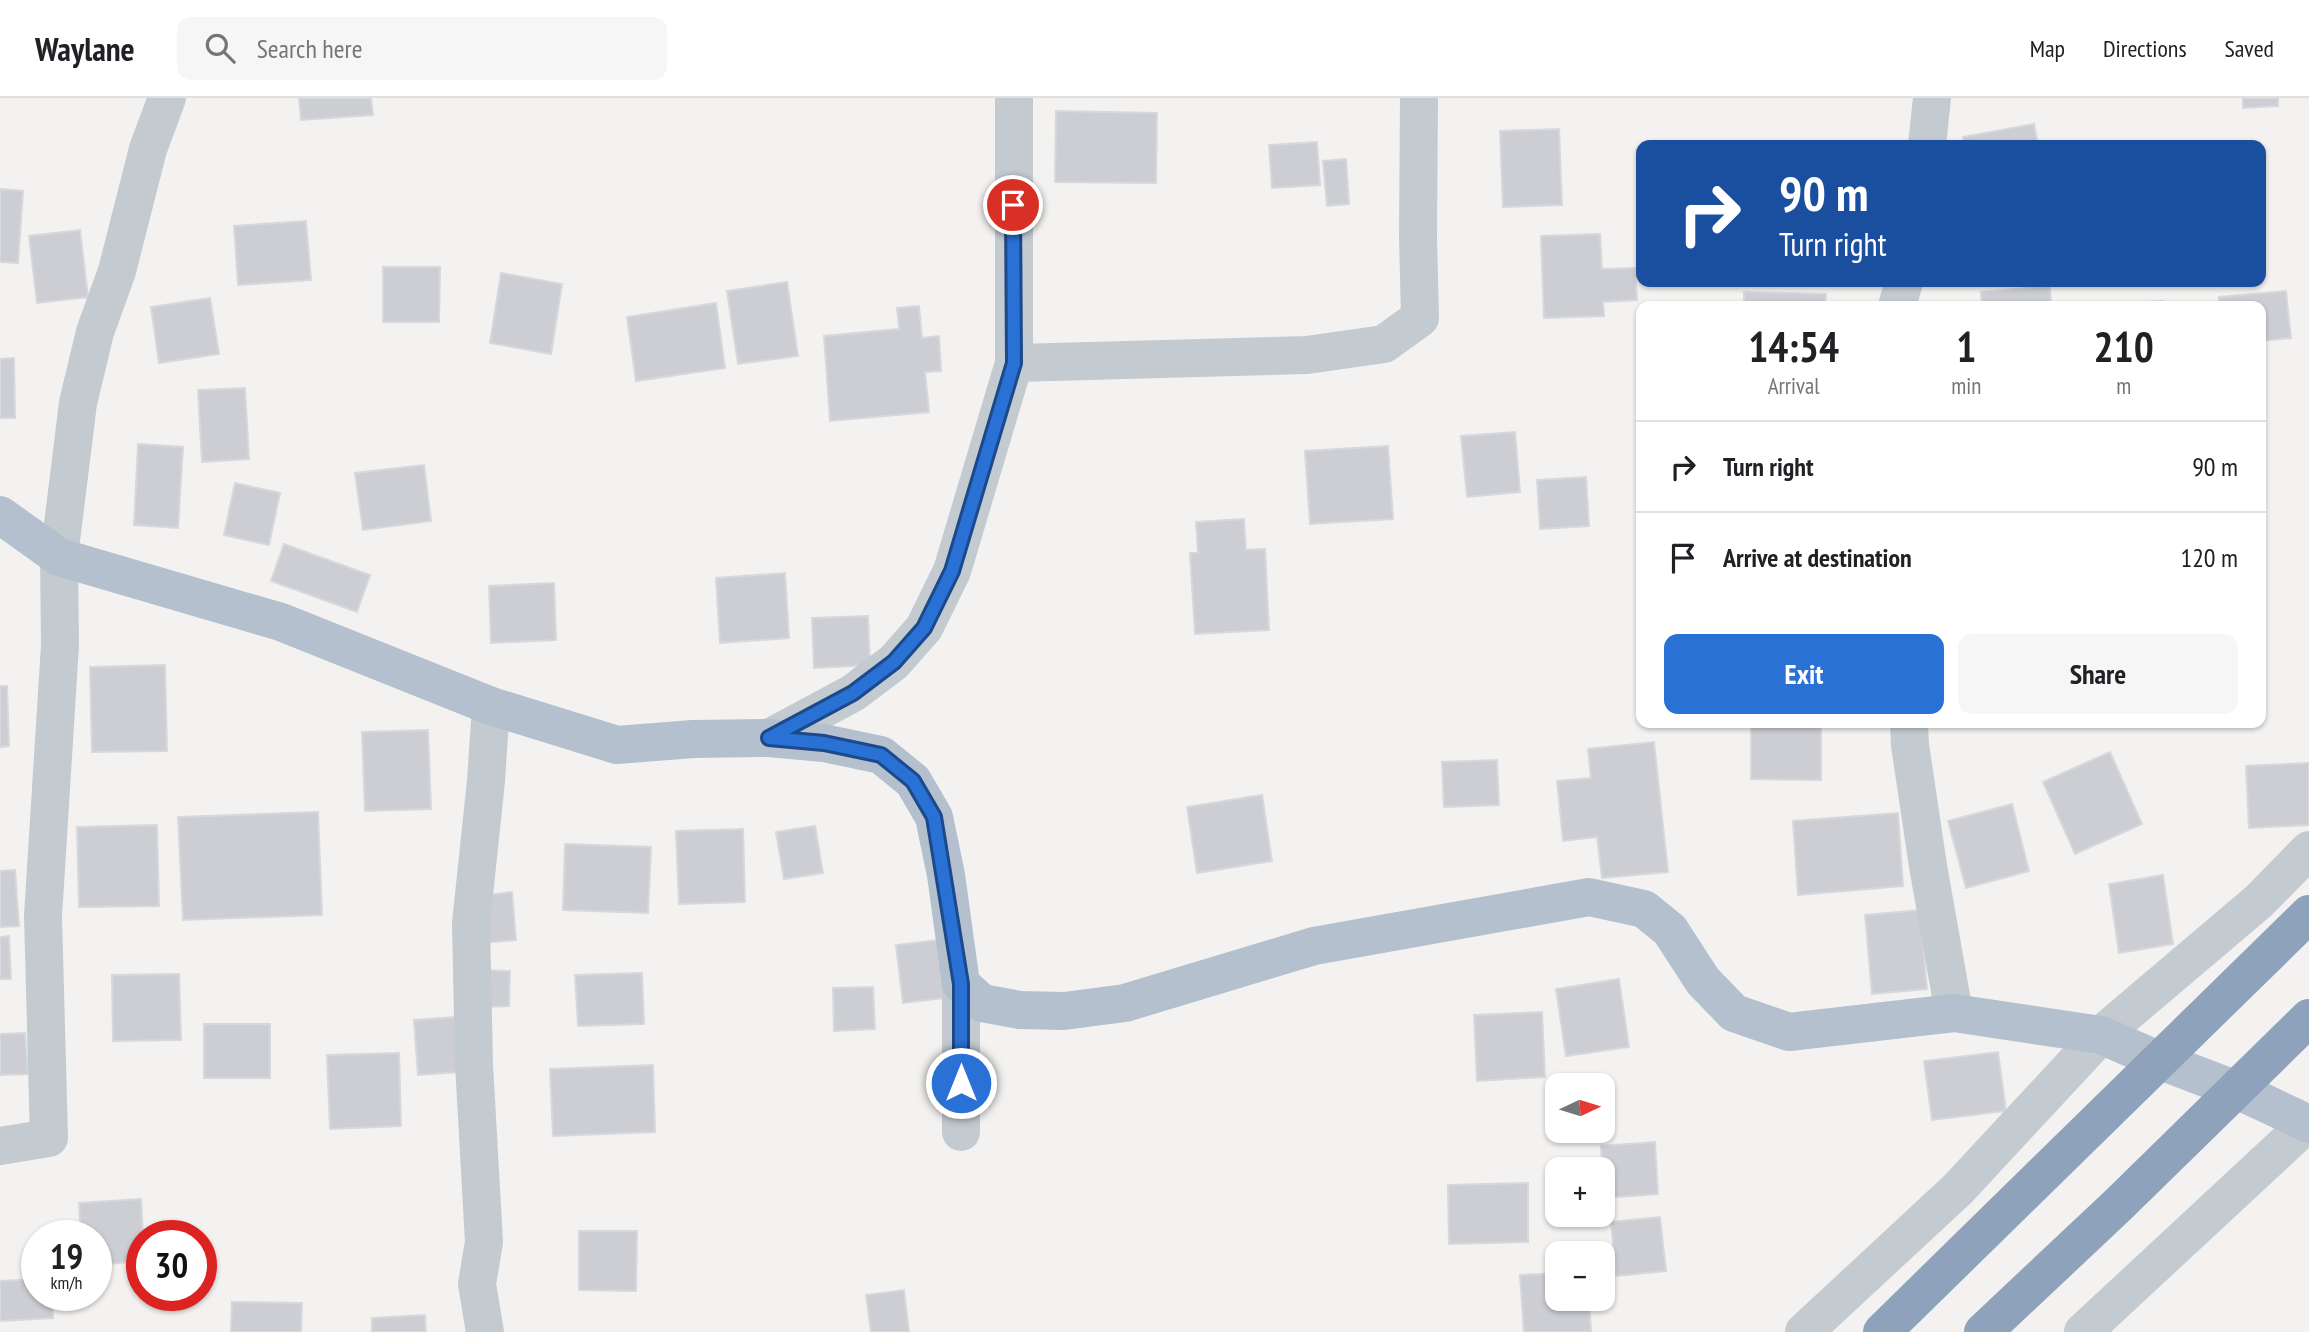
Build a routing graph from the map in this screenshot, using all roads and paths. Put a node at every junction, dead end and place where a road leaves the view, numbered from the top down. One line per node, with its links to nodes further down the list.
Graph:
1 (167, 98): 8 (street)
2 (1014, 98): 6 (street)
3 (1419, 98): 6 (street)
4 (1932, 98): 5 (street)
5 (1928, 140)
6 (1014, 363): 11 (street)
7 (0, 515): 8 (main road)
8 (59, 557): 9 (main road); 22 (street)
9 (491, 706): 11 (main road); 23 (street)
10 (1909, 728): 15 (street)
11 (769, 738): 14 (main road)
12 (2309, 849): 17 (street)
13 (2309, 914): 18 (highway)
14 (961, 984): 15 (main road); 21 (street)
15 (1954, 1013): 17 (main road)
16 (2309, 1018): 19 (highway)
17 (2101, 1035): 18 (main road); 24 (street)
18 (2158, 1060): 19 (main road); 25 (highway)
19 (2237, 1090): 20 (main road); 26 (highway)
20 (2309, 1123): 27 (street)
21 (961, 1132)
22 (0, 1146)
23 (485, 1332)
24 (1804, 1332)
25 (1882, 1332)
26 (1983, 1332)
27 (2082, 1332)

